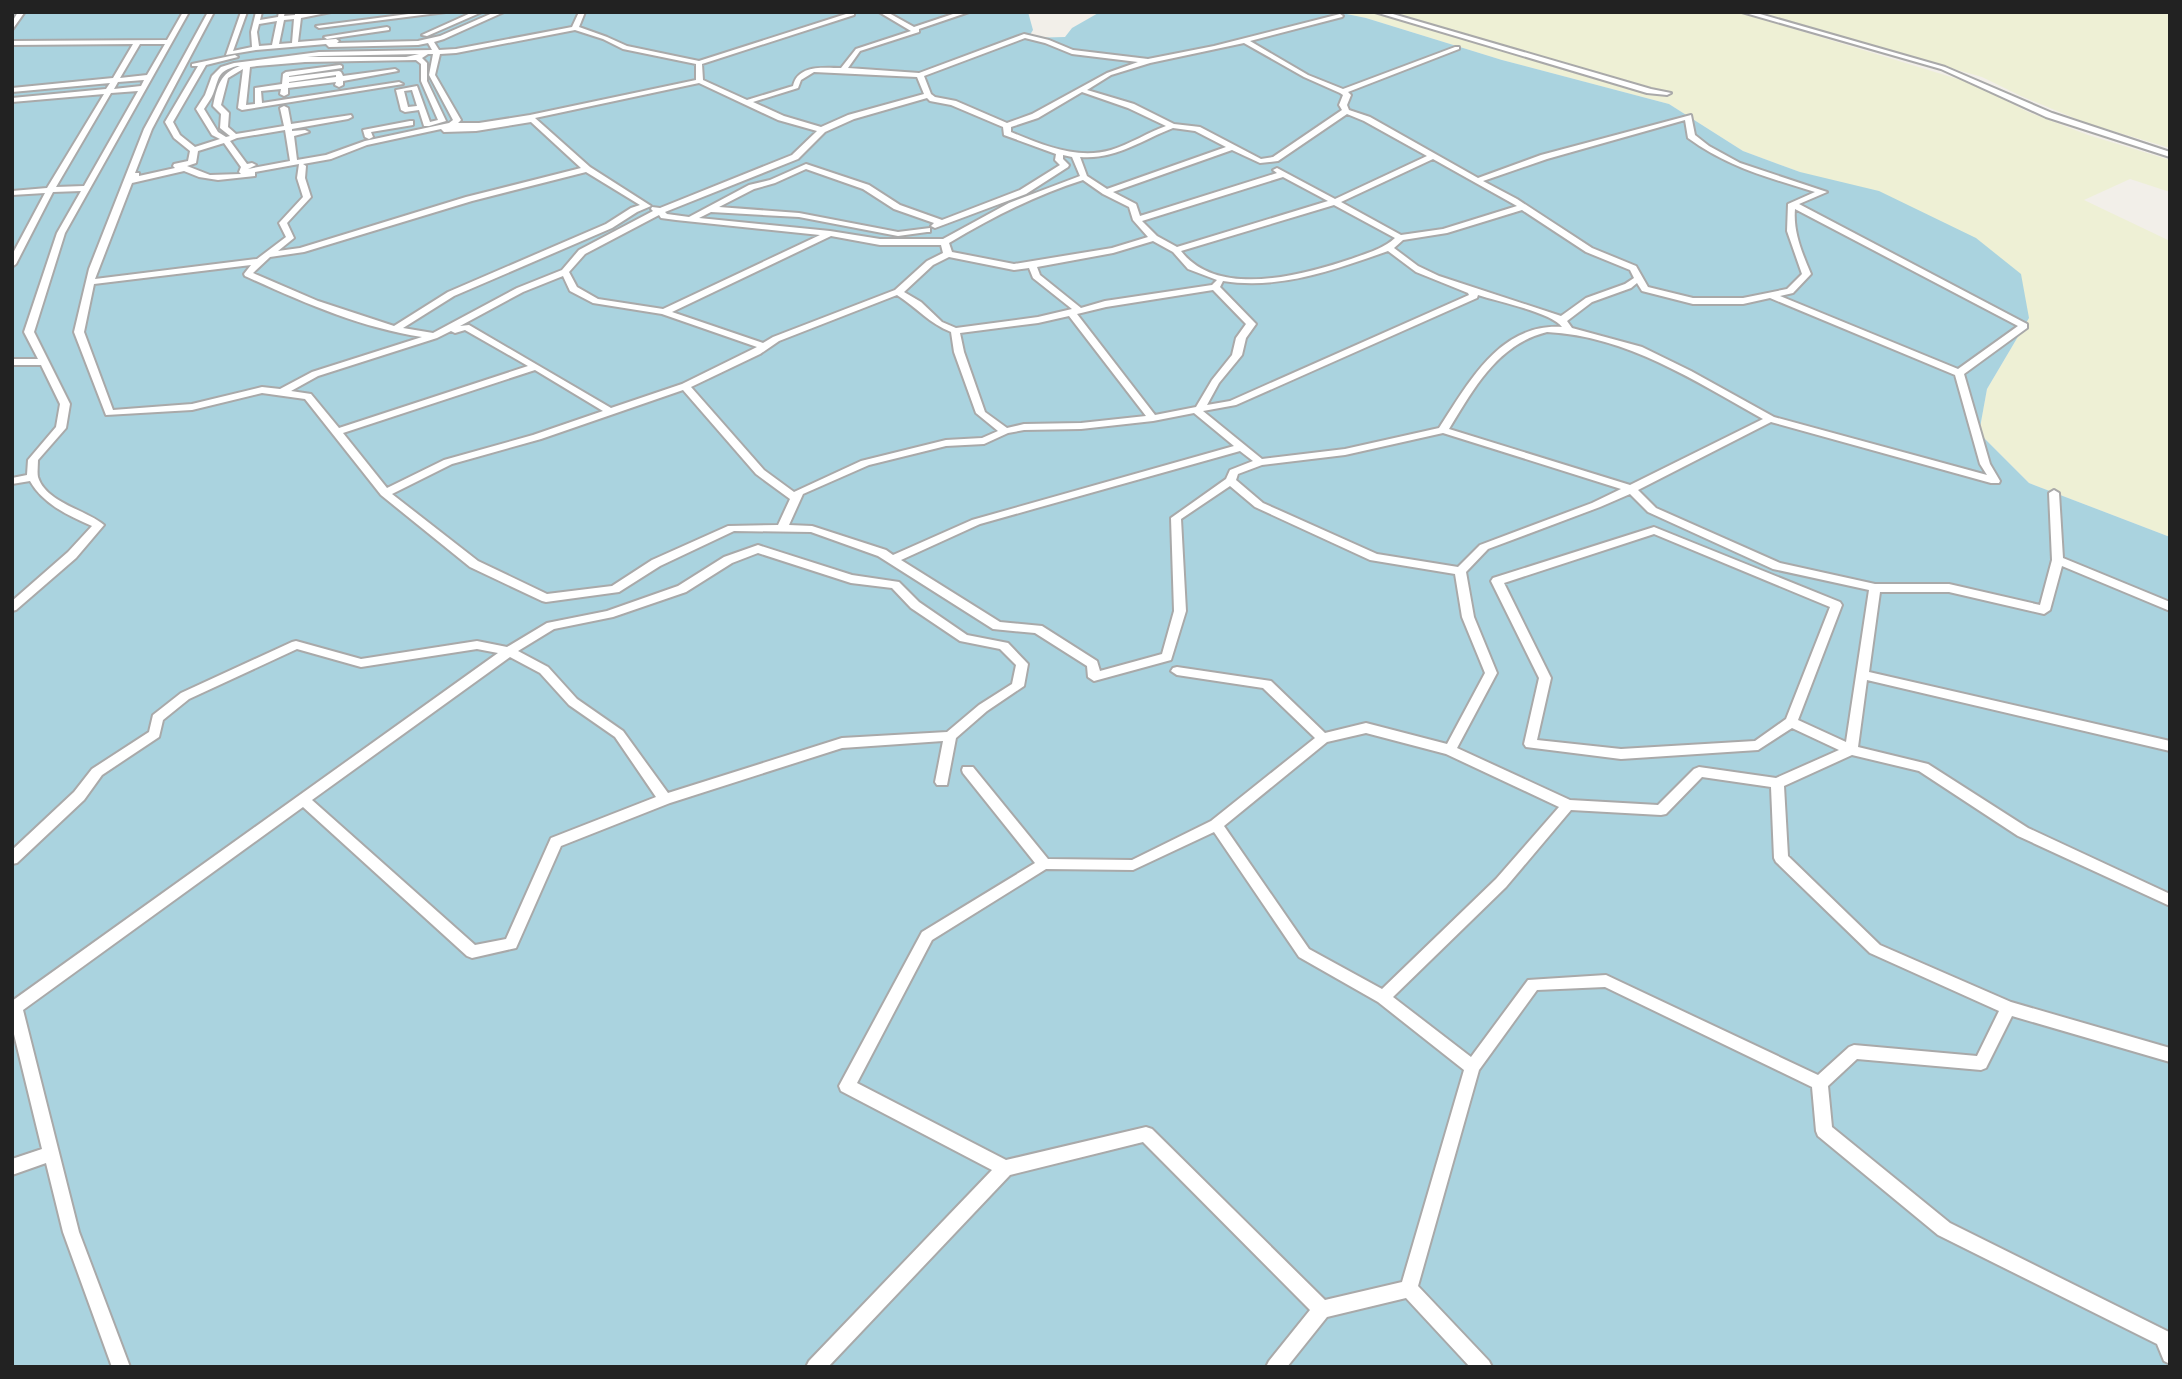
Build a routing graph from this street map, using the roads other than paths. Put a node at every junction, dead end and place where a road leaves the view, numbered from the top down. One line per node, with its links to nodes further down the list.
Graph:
1 (186, 12): 34 (lane)
2 (211, 12): 46 (lane)
3 (244, 12): 40 (lane)
4 (259, 12): 23 (lane)
5 (328, 12): 17 (lane)
6 (401, 12): 22 (lane)
7 (443, 12): 22 (lane)
8 (452, 12): 22 (lane)
9 (479, 12): 30 (lane)
10 (501, 12): 30 (lane)
11 (582, 12): 25 (lane)
12 (882, 12): 27 (lane)
13 (966, 12): 27 (lane)
14 (1378, 12): 61 (lane)
15 (1745, 12): 85 (lane)
16 (21, 13): 24 (lane)
17 (319, 13): 19 (lane); 29 (lane)
18 (852, 13): 44 (lane)
19 (298, 14): 20 (lane); 26 (lane)
20 (281, 16): 23 (lane); 28 (lane)
21 (1340, 16): 32 (lane)
22 (384, 21): 29 (lane); 29 (lane); 31 (lane)
23 (257, 22): 37 (lane)
24 (12, 28)
25 (575, 28): 41 (lane); 44 (lane)
26 (297, 29): 28 (lane); 36 (lane)
27 (913, 29): 48 (lane)
28 (278, 31): 38 (lane)
29 (315, 33): 31 (lane); 36 (lane)
30 (430, 38): 31 (lane); 41 (lane); 45 (lane)
31 (384, 39)
32 (1244, 40): 43 (lane); 60 (lane)
33 (138, 42): 34 (lane); 35 (lane); 53 (lane)
34 (169, 42): 51 (lane)
35 (12, 43)
36 (295, 44): 38 (lane)
37 (256, 46): 38 (lane); 40 (lane)
38 (275, 46)
39 (1457, 48): 60 (lane)
40 (228, 50): 46 (lane)
41 (437, 52): 42 (lane); 74 (lane)
42 (422, 58): 49 (lane); 52 (lane); 72 (lane); 80 (lane)
43 (1148, 61): 50 (lane); 59 (lane)
44 (699, 63): 54 (lane)
45 (203, 64): 46 (lane); 82 (lane)
46 (182, 65): 95 (lane)
47 (247, 67): 55 (lane); 65 (lane); 70 (lane)
48 (843, 70): 50 (lane); 64 (lane)
49 (340, 74): 52 (lane); 52 (lane); 55 (lane); 55 (lane); 55 (lane); 55 (lane)
50 (920, 75): 62 (lane)
51 (150, 77): 53 (lane); 56 (lane)
52 (397, 77): 66 (lane); 67 (lane)
53 (116, 80): 57 (lane); 58 (lane)
54 (700, 81): 64 (lane); 71 (lane)
55 (284, 84): 65 (lane); 65 (lane); 70 (lane); 78 (lane)
56 (144, 88): 58 (lane); 97 (lane)
57 (12, 90)
58 (110, 90): 63 (lane); 98 (lane)
59 (1081, 90): 75 (lane); 76 (lane)
60 (1343, 91): 68 (lane)
61 (1667, 93)
62 (928, 95): 75 (lane); 77 (lane)
63 (12, 100)
64 (746, 102): 77 (lane)
65 (258, 105)
66 (421, 107): 67 (lane); 72 (lane)
67 (405, 110): 73 (lane)
68 (1346, 111): 86 (lane); 88 (lane)
69 (347, 113): 78 (lane)
70 (225, 116): 79 (lane)
71 (532, 118): 74 (lane); 90 (lane); 92 (lane)
72 (427, 124): 73 (lane)
73 (410, 125): 87 (lane)
74 (451, 125): 91 (lane)
75 (1007, 125): 83 (lane)
76 (1172, 126): 81 (lane); 84 (lane)
77 (822, 130): 106 (lane)
78 (288, 131): 79 (lane); 87 (lane)
79 (235, 136): 80 (lane)
80 (226, 140): 82 (lane); 91 (lane)
81 (1232, 147): 88 (lane); 99 (lane)
82 (194, 150): 89 (lane)
83 (1060, 152): 84 (lane); 109 (lane)
84 (1075, 154): 94 (lane)
85 (2170, 155)
86 (1433, 156): 96 (lane); 101 (lane)
87 (292, 160): 91 (lane)
88 (1259, 161): 93 (lane)
89 (192, 163): 91 (lane); 95 (lane)
90 (302, 166): 95 (lane); 119 (lane)
91 (244, 169)
92 (587, 169): 103 (lane); 119 (lane)
93 (1283, 174): 101 (lane); 108 (lane)
94 (1084, 177): 99 (lane); 115 (lane)
95 (129, 178): 125 (lane)
96 (1477, 181): 102 (lane); 104 (lane)
97 (86, 188): 98 (lane); 139 (lane)
98 (50, 190): 100 (lane); 120 (lane)
99 (1106, 192): 108 (lane)
100 (12, 193)
101 (1334, 202): 112 (lane); 117 (lane)
102 (1792, 204): 129 (lane); 141 (lane)
103 (647, 206): 106 (lane); 133 (lane)
104 (1523, 207): 112 (lane); 124 (lane)
105 (706, 209): 107 (lane); 109 (lane); 110 (lane)
106 (660, 211): 107 (lane); 122 (lane)
107 (691, 219): 111 (lane)
108 (1137, 220): 113 (lane)
109 (941, 223): 110 (lane)
110 (927, 230): 114 (lane)
111 (830, 233): 114 (lane); 131 (lane)
112 (1400, 237): 116 (lane)
113 (1154, 238): 117 (lane); 121 (lane)
114 (932, 242): 115 (lane)
115 (945, 242): 118 (lane)
116 (1389, 248): 123 (lane); 127 (lane)
117 (1176, 250): 123 (lane)
118 (948, 254): 121 (lane); 128 (lane)
119 (263, 258): 125 (lane); 133 (lane)
120 (12, 264)
121 (1031, 265): 130 (lane)
122 (565, 271): 131 (lane); 136 (lane)
123 (1223, 277): 126 (lane)
124 (1638, 279): 129 (lane); 132 (lane)
125 (90, 282): 143 (lane)
126 (1215, 287): 130 (lane); 145 (lane)
127 (1472, 291): 132 (lane); 145 (lane)
128 (898, 292): 135 (lane); 137 (lane)
129 (1771, 295): 141 (lane)
130 (1075, 311): 135 (lane); 146 (lane)
131 (664, 313): 137 (lane)
132 (1562, 320): 134 (lane)
133 (393, 330): 136 (lane)
134 (1569, 330): 147 (lane); 148 (lane)
135 (955, 331): 149 (lane)
136 (434, 336): 140 (lane); 143 (lane)
137 (765, 346): 142 (lane)
138 (12, 362): 139 (lane)
139 (43, 362): 153 (lane)
140 (536, 368): 144 (lane); 150 (lane)
141 (1959, 373): 147 (lane)
142 (685, 386): 144 (lane); 159 (lane)
143 (282, 392): 150 (lane)
144 (611, 412): 157 (lane)
145 (1198, 412): 146 (lane); 151 (lane)
146 (1153, 418): 149 (lane)
147 (1770, 419): 156 (lane)
148 (1443, 430): 152 (lane); 156 (lane)
149 (1005, 431): 159 (lane)
150 (337, 432): 157 (lane)
151 (1241, 447): 152 (lane); 161 (lane)
152 (1260, 462): 155 (lane)
153 (33, 477): 154 (lane); 165 (lane)
154 (12, 481)
155 (1230, 481): 161 (lane); 163 (lane)
156 (1631, 489): 163 (lane); 164 (lane)
157 (385, 493): 160 (lane)
158 (2054, 493): 162 (lane)
159 (796, 498): 160 (lane)
160 (782, 528): 161 (lane)
161 (894, 559)
162 (2058, 560): 164 (lane); 166 (lane)
163 (1460, 571): 174 (lane)
164 (1875, 589): 169 (lane)
165 (12, 607)
166 (2170, 607)
167 (509, 651): 171 (lane); 179 (lane); 180 (lane); 183 (lane)
168 (1177, 671): 172 (lane)
169 (1862, 675): 173 (lane); 175 (lane)
170 (1791, 722): 170 (lane); 175 (lane)
171 (950, 736): 177 (lane); 179 (lane)
172 (1323, 738): 174 (lane); 182 (lane)
173 (2170, 746)
174 (1450, 750): 181 (lane)
175 (1851, 750): 178 (lane); 185 (lane)
176 (968, 770): 184 (lane)
177 (942, 782)
178 (1777, 783): 181 (lane); 188 (lane)
179 (665, 799): 180 (lane)
180 (303, 800): 187 (lane)
181 (1568, 805): 186 (lane)
182 (1216, 825): 184 (lane); 186 (lane)
183 (12, 859)
184 (1044, 864): 194 (lane)
185 (2170, 901)
186 (1383, 997): 190 (lane)
187 (13, 1003): 192 (lane)
188 (2008, 1007): 189 (lane); 191 (lane)
189 (2170, 1055)
190 (1472, 1067): 191 (lane); 195 (lane)
191 (1819, 1083): 197 (lane)
192 (51, 1153): 193 (lane); 199 (lane)
193 (12, 1167)
194 (1006, 1168): 196 (lane); 200 (lane)
195 (1409, 1289): 196 (lane); 202 (lane)
196 (1322, 1309): 201 (lane)
197 (2166, 1334): 198 (lane)
198 (2170, 1355)
199 (121, 1367)
200 (815, 1367)
201 (1275, 1367)
202 (1483, 1367)

